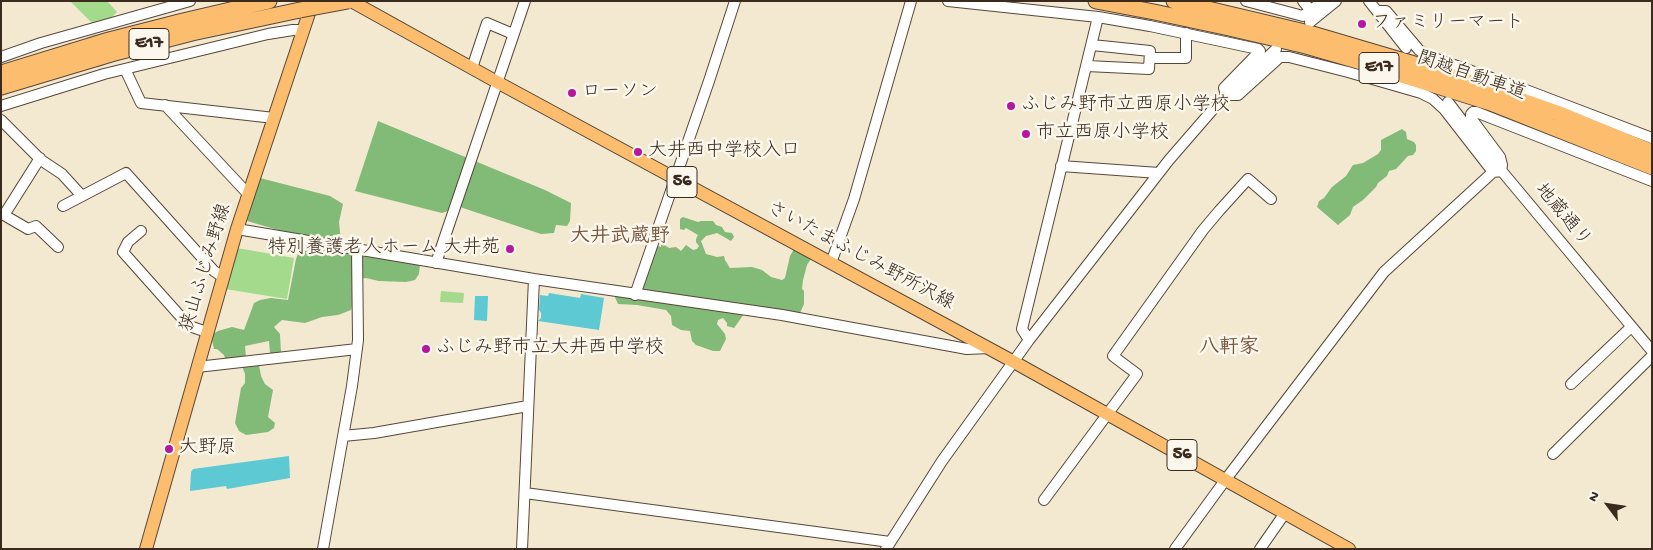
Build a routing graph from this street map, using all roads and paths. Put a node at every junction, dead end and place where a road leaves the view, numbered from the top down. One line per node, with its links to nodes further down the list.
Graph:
1 (190, 1): 26 (street)
2 (269, 1): 31 (highway, E17)
3 (313, 1): 20 (main road, 狭山ふじみ野線)
4 (350, 1): 29 (main road, さいたまふじみ野所沢線 / 56); 33 (highway, E17, bridge)
5 (524, 1): 22 (street)
6 (735, 1): 47 (street)
7 (911, 1): 58 (street)
8 (948, 1): 18 (street)
9 (1096, 1): 44 (highway, 関越自動車道 / E17)
10 (1174, 1): 41 (highway, 関越自動車道 / E17)
11 (1246, 1): 16 (street)
12 (1303, 1): 16 (street)
13 (1323, 1): 16 (street)
14 (1336, 1): 19 (street)
15 (1369, 1): 17 (street)
16 (1310, 10)
17 (1377, 11): 24 (street); 40 (street)
18 (1098, 17): 21 (street); 23 (street)
19 (1310, 22)
20 (303, 30): 30 (street); 38 (main road, 狭山ふじみ野線)
21 (1186, 33): 27 (street); 34 (street)
22 (512, 34): 29 (street); 32 (street)
23 (1092, 45): 27 (street); 28 (street)
24 (1406, 48)
25 (1276, 49): 34 (street)
26 (1, 57)
27 (1150, 58): 28 (street)
28 (1087, 66): 43 (street)
29 (472, 68): 32 (main road, さいたまふじみ野所沢線 / 56)
30 (124, 69): 36 (street); 37 (street)
31 (1, 73)
32 (497, 82): 47 (main road, さいたまふじみ野所沢線 / 56); 57 (street)
33 (1, 88)
34 (1226, 95): 45 (street); 46 (street)
35 (1448, 102): 45 (street, 地蔵通り)
36 (1, 106)
37 (165, 106): 38 (street); 49 (street)
38 (274, 118): 49 (main road, 狭山ふじみ野線)
39 (1, 120): 42 (street)
40 (1652, 138)
41 (1652, 150)
42 (40, 158): 50 (street); 55 (street)
43 (1061, 166): 46 (street); 64 (street)
44 (1652, 167)
45 (1497, 171): 48 (street); 62 (street, 地蔵通り); 76 (street)
46 (1159, 173): 64 (street)
47 (676, 179): 58 (main road, さいたまふじみ野所沢線 / 56); 61 (street)
48 (1652, 181)
49 (248, 195): 53 (main road, 狭山ふじみ野線)
50 (82, 196): 52 (street); 59 (street)
51 (1270, 199): 73 (street)
52 (63, 206)
53 (237, 229): 56 (street); 59 (main road, 狭山ふじみ野線)
54 (141, 231): 63 (street)
55 (58, 247)
56 (357, 249): 57 (street); 66 (street)
57 (436, 262): 60 (street)
58 (831, 263): 65 (main road, さいたまふじみ野所沢線 / 56)
59 (222, 277): 63 (main road, 狭山ふじみ野線)
60 (534, 279): 61 (street); 72 (street)
61 (635, 295): 65 (street)
62 (1631, 327): 67 (street, 地蔵通り); 71 (street)
63 (207, 332): 70 (main road, 狭山ふじみ野線)
64 (1029, 340): 69 (street)
65 (989, 348): 69 (main road, さいたまふじみ野所沢線 / 56)
66 (357, 349): 70 (street); 74 (street)
67 (1652, 352)
68 (1652, 356): 75 (street)
69 (1014, 362): 73 (main road, さいたまふじみ野所沢線 / 56); 80 (street)
70 (197, 367): 81 (main road, 狭山ふじみ野線)
71 (1571, 384)
72 (528, 406): 74 (street); 77 (street)
73 (1108, 414): 76 (main road, さいたまふじみ野所沢線 / 56); 78 (street)
74 (343, 436): 82 (street)
75 (1553, 454)
76 (1226, 479): 79 (main road, さいたまふじみ野所沢線 / 56); 84 (street)
77 (525, 493): 80 (street); 83 (street)
78 (1044, 500)
79 (1286, 513): 85 (street); 86 (main road, さいたまふじみ野所沢線 / 56)
80 (888, 545)
81 (146, 549)
82 (323, 549)
83 (522, 549)
84 (1175, 549)
85 (1260, 549)
86 (1349, 549)

